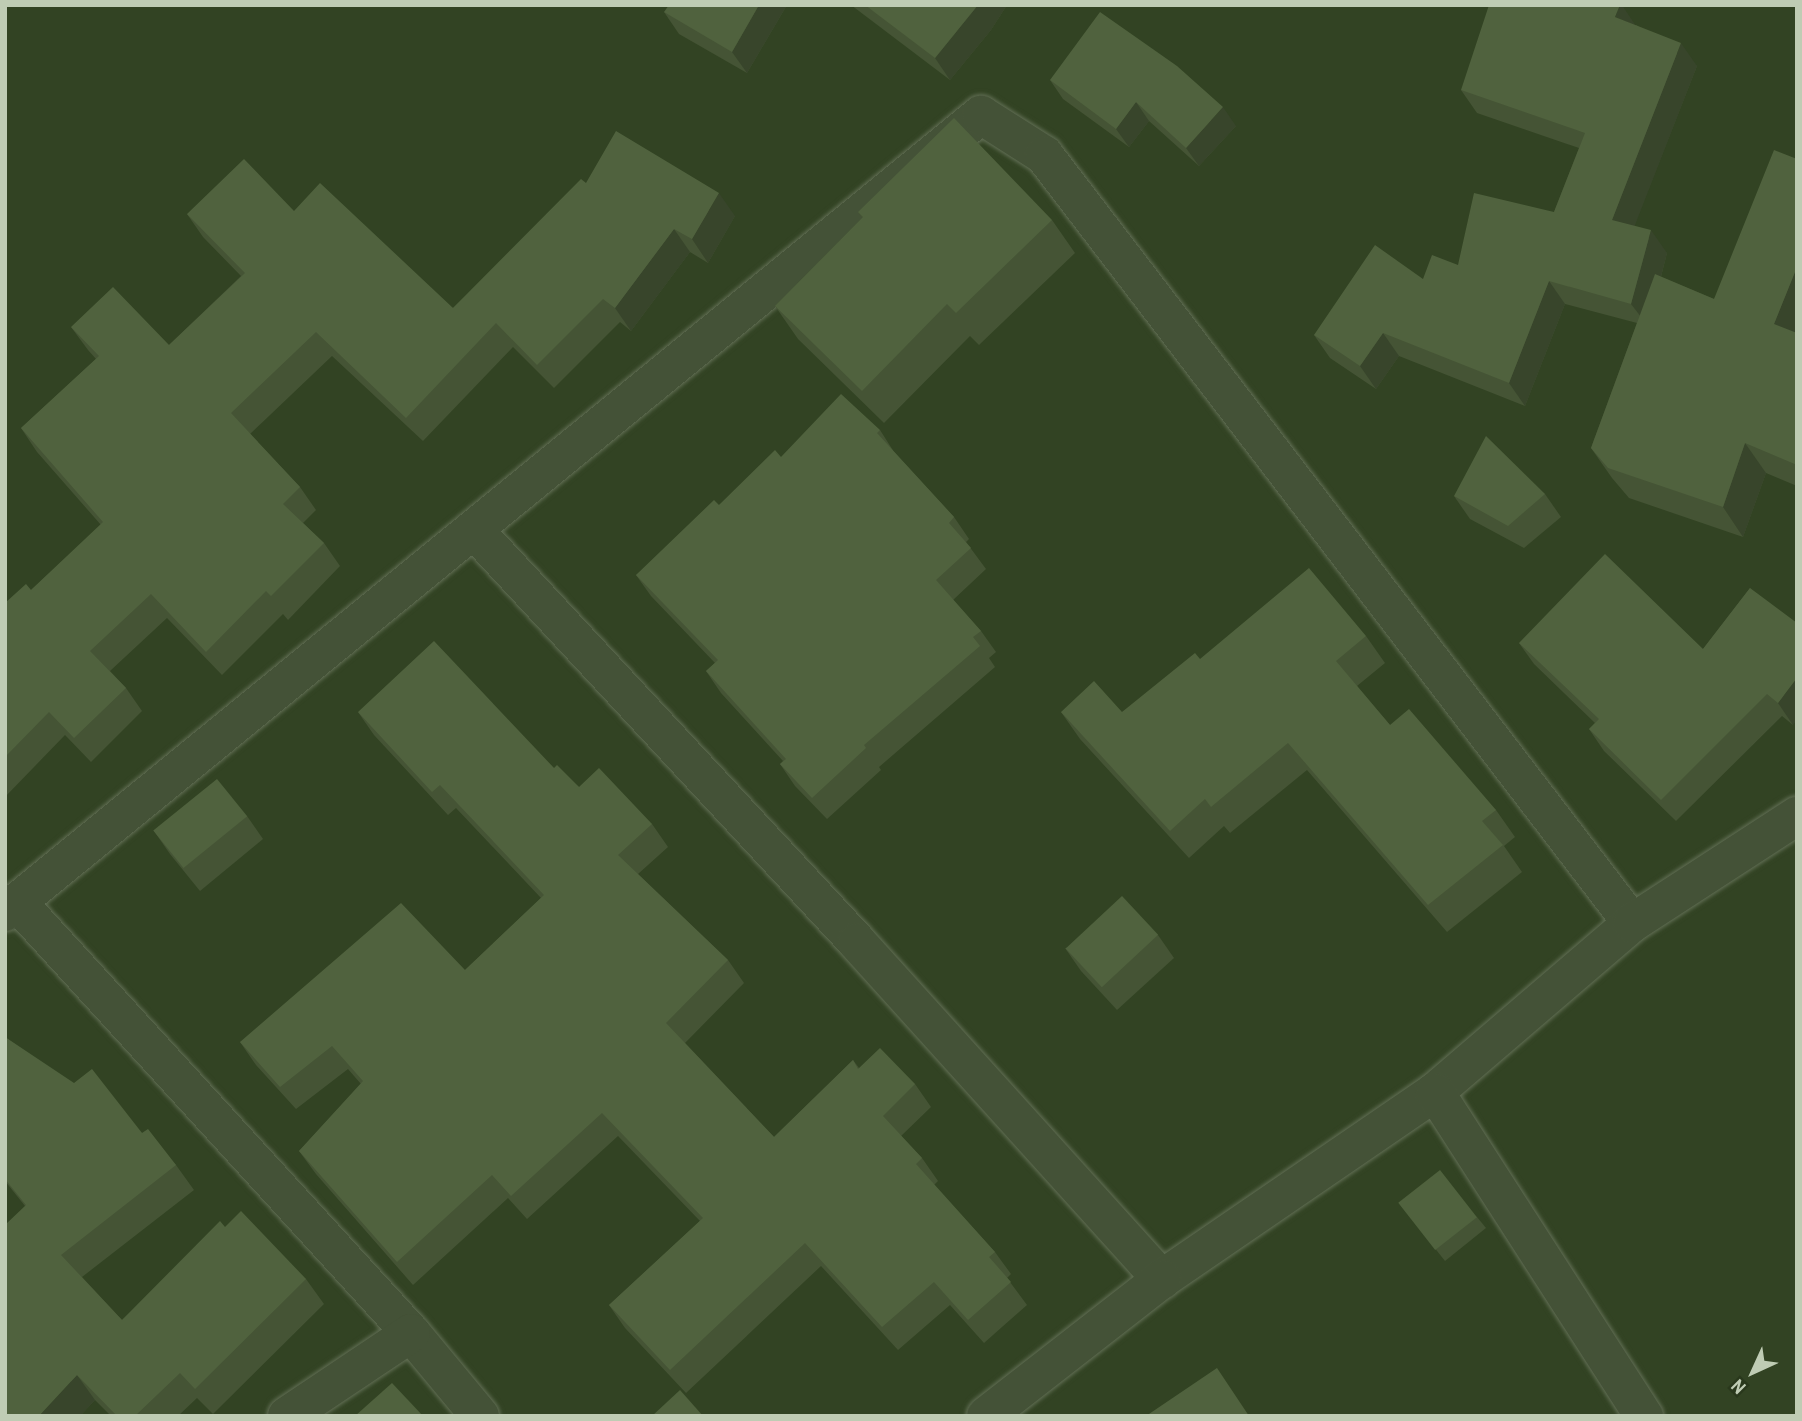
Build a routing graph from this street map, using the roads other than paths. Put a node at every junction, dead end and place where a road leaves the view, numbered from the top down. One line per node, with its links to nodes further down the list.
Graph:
1 (475, 531): 3 (street); 4 (street); 6 (street)
2 (1797, 816): 4 (street)
3 (11, 907): 7 (street)
4 (1632, 923): 5 (street)
5 (1434, 1092): 6 (street); 11 (street)
6 (1162, 1279): 10 (street)
7 (411, 1333): 8 (street); 9 (street)
8 (287, 1416)
9 (480, 1416)
10 (986, 1416)
11 (1644, 1416)

